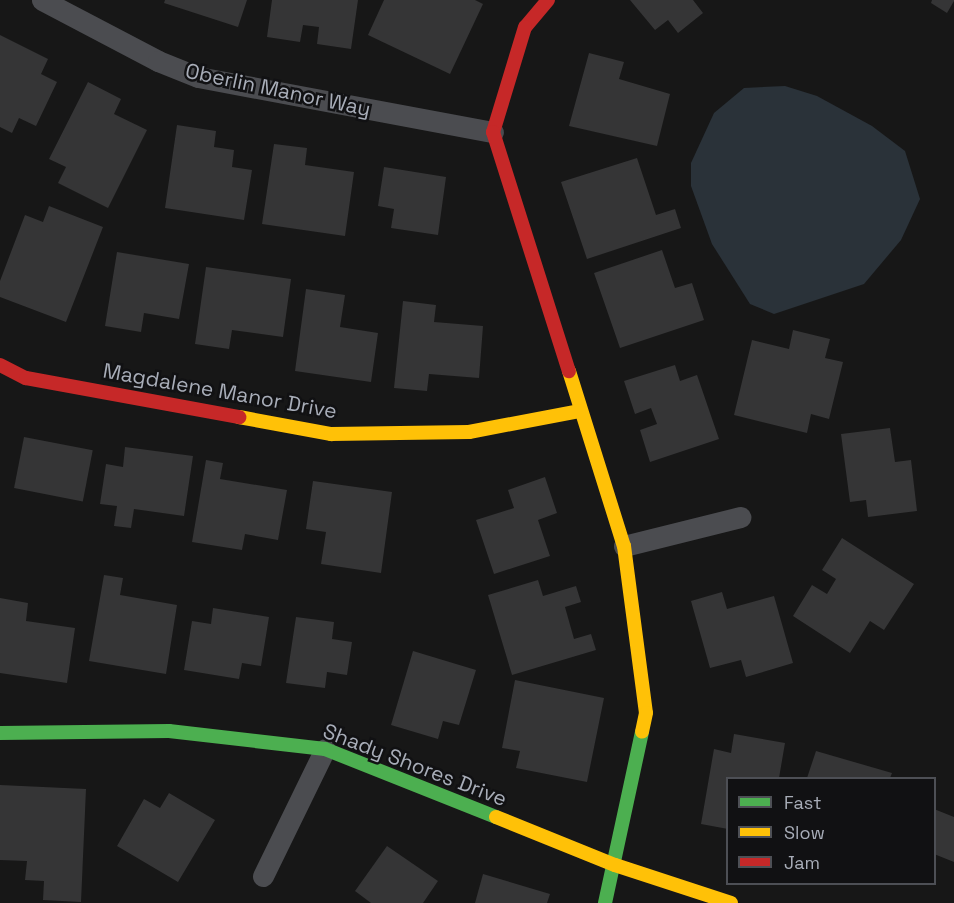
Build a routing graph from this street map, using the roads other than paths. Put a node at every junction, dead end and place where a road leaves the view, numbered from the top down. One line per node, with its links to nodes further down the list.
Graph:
1 (42, 0): 3 (street, Oberlin Manor Way)
2 (548, 0): 3 (street)
3 (493, 132): 5 (street)
4 (0, 365): 5 (street, Magdalene Manor Drive)
5 (579, 411): 7 (street)
6 (740, 517): 7 (street)
7 (624, 546): 10 (street)
8 (0, 733): 9 (street, Shady Shores Drive)
9 (325, 749): 10 (street, Shady Shores Drive); 11 (street)
10 (615, 865): 12 (street); 13 (street, Shady Shores Drive)
11 (262, 876)
12 (605, 903)
13 (731, 903)

